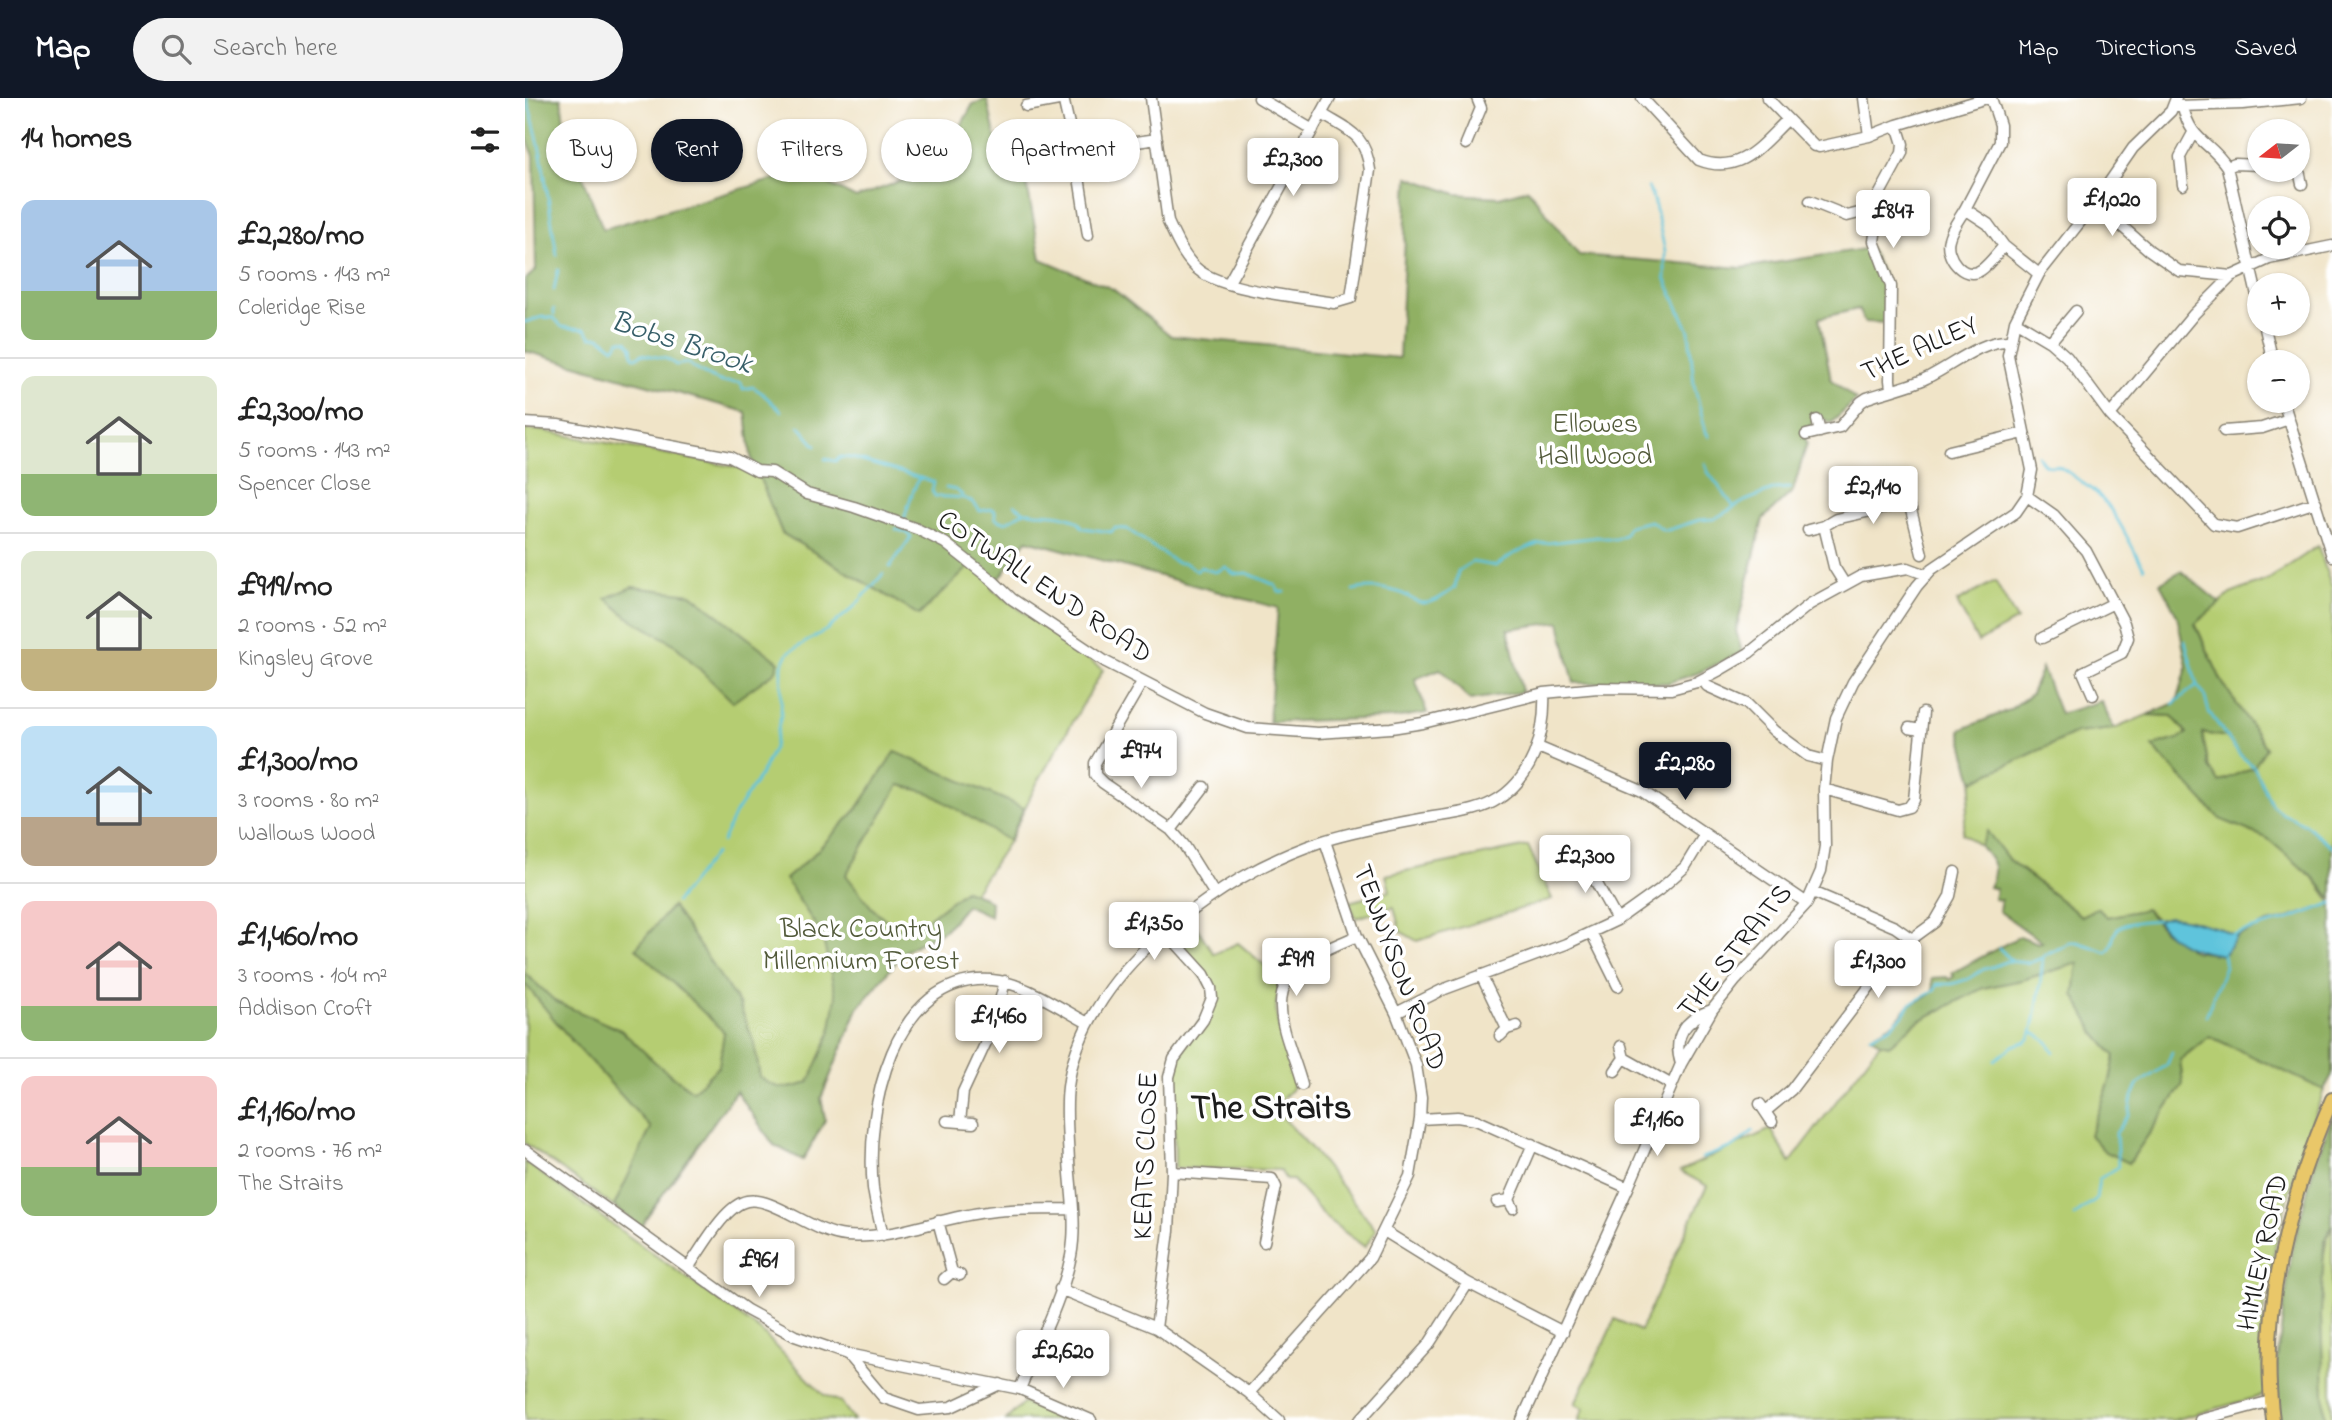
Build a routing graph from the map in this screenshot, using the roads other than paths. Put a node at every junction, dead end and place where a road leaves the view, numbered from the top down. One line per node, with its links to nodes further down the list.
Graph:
1 (1063, 98): 14 (street); 16 (street)
2 (1151, 98): 22 (street)
3 (1259, 98): 19 (street)
4 (1330, 98): 15 (street)
5 (1477, 98): 24 (street)
6 (1642, 98): 17 (street)
7 (1767, 98): 17 (street)
8 (1864, 98): 21 (street)
9 (1989, 98): 12 (street); 31 (street)
10 (2301, 98): 11 (street)
11 (2282, 100): 13 (street)
12 (1963, 102): 18 (street)
13 (2178, 103): 20 (street); 30 (street)
14 (1026, 107)
15 (1322, 114): 19 (street); 40 (street)
16 (1068, 119)
17 (1787, 120): 21 (street)
18 (1897, 125): 21 (street); 32 (street)
19 (1313, 130): 40 (street)
20 (2193, 133): 26 (street); 28 (street)
21 (1869, 136)
22 (1157, 139): 23 (street); 40 (street)
23 (1140, 141)
24 (1466, 144)
25 (2247, 164): 26 (street)
26 (2227, 167): 36 (street)
27 (1080, 182): 33 (street)
28 (2183, 185)
29 (1810, 201): 32 (street)
30 (2095, 203): 38 (street); 39 (street)
31 (1965, 209): 34 (street); 34 (street)
32 (1871, 210): 45 (street)
33 (1088, 235)
34 (2004, 246): 38 (street)
35 (2332, 246): 36 (street)
36 (2251, 267): 37 (street); 39 (street)
37 (2252, 273)
38 (2039, 274): 42 (street)
39 (2232, 276): 47 (street)
40 (1229, 284)
41 (2075, 311): 44 (street)
42 (2014, 321): 43 (street); 44 (street)
43 (2009, 341): 45 (street, THE ALLEY); 53 (street)
44 (2050, 342): 47 (street)
45 (1891, 389): 52 (street, THE ALLEY)
46 (2287, 413): 48 (street)
47 (2110, 415): 57 (street)
48 (2289, 419): 51 (street); 57 (street)
49 (1817, 420): 52 (street)
50 (525, 423): 67 (street, COTWALL END ROAD)
51 (2224, 431)
52 (1820, 432): 54 (street, THE ALLEY)
53 (2024, 433): 55 (street); 56 (street)
54 (1806, 436)
55 (1949, 452)
56 (2027, 496): 62 (street, THE STRAITS); 64 (street)
57 (2316, 502): 61 (street)
58 (1823, 526): 59 (street); 60 (street); 63 (street)
59 (1808, 530)
60 (1922, 554)
61 (2332, 556)
62 (1927, 575): 63 (street, COTWALL END ROAD); 74 (street, THE STRAITS)
63 (1845, 583): 66 (street, COTWALL END ROAD)
64 (2114, 603): 65 (street); 69 (street)
65 (2042, 638)
66 (1703, 680): 68 (street, COTWALL END ROAD); 74 (street)
67 (1142, 682): 68 (street, COTWALL END ROAD); 77 (street)
68 (1544, 693): 73 (street)
69 (2093, 695)
70 (1923, 713): 72 (street)
71 (1909, 728): 72 (street)
72 (1921, 730): 76 (street)
73 (1538, 747): 78 (street); 79 (street)
74 (1827, 761): 76 (street, THE STRAITS)
75 (1205, 786): 77 (street)
76 (1824, 789): 82 (street, THE STRAITS)
77 (1171, 830): 83 (street)
78 (1705, 834): 84 (street); 85 (street)
79 (1325, 841): 83 (street); 88 (street, TENNYSON ROAD)
80 (1581, 855): 85 (street)
81 (1955, 872): 89 (street)
82 (1813, 892): 84 (street, THE STRAITS); 89 (street)
83 (1215, 893): 86 (street)
84 (1807, 903): 99 (street, THE STRAITS)
85 (1617, 920): 87 (street)
86 (1165, 931): 94 (street); 109 (street, KEATS CLOSE)
87 (1591, 932): 90 (street); 92 (street)
88 (1357, 936): 93 (street, TENNYSON ROAD); 100 (street)
89 (1912, 939): 105 (street)
90 (1481, 975): 93 (street); 95 (street)
91 (1005, 981): 94 (street); 104 (street); 115 (street)
92 (1619, 987)
93 (1396, 1013): 102 (street, TENNYSON ROAD)
94 (1089, 1023): 112 (street)
95 (1508, 1030)
96 (1621, 1046): 97 (street)
97 (1624, 1058): 98 (street); 99 (street)
98 (1615, 1071)
99 (1672, 1085): 110 (street, THE STRAITS)
100 (1302, 1087)
101 (2332, 1099): 127 (main road, HIMLEY ROAD)
102 (1420, 1119): 107 (street); 114 (street, TENNYSON ROAD)
103 (947, 1121): 104 (street)
104 (960, 1122): 106 (street)
105 (1772, 1122)
106 (973, 1124)
107 (1533, 1144): 110 (street); 111 (street)
108 (525, 1150): 117 (street)
109 (1172, 1172): 116 (street); 121 (street, KEATS CLOSE)
110 (1628, 1188): 122 (street, THE STRAITS)
111 (1497, 1202)
112 (1072, 1209): 113 (street); 120 (street)
113 (938, 1221): 115 (street); 118 (street)
114 (1384, 1231): 119 (street); 126 (street, TENNYSON ROAD)
115 (883, 1235): 117 (street)
116 (1264, 1244)
117 (688, 1268): 123 (street)
118 (952, 1275)
119 (1468, 1283): 122 (street); 130 (street)
120 (1061, 1289): 121 (street); 125 (street)
121 (1156, 1328): 126 (street)
122 (1563, 1332): 131 (street, THE STRAITS)
123 (847, 1354): 124 (street); 124 (street)
124 (1000, 1384): 125 (street)
125 (1020, 1389): 128 (street)
126 (1249, 1393): 129 (street)
127 (2271, 1401): 132 (street); 133 (main road, HIMLEY ROAD)
128 (1091, 1420)
129 (1279, 1420)
130 (1360, 1420)
131 (1522, 1420)
132 (2200, 1420)
133 (2273, 1420)

